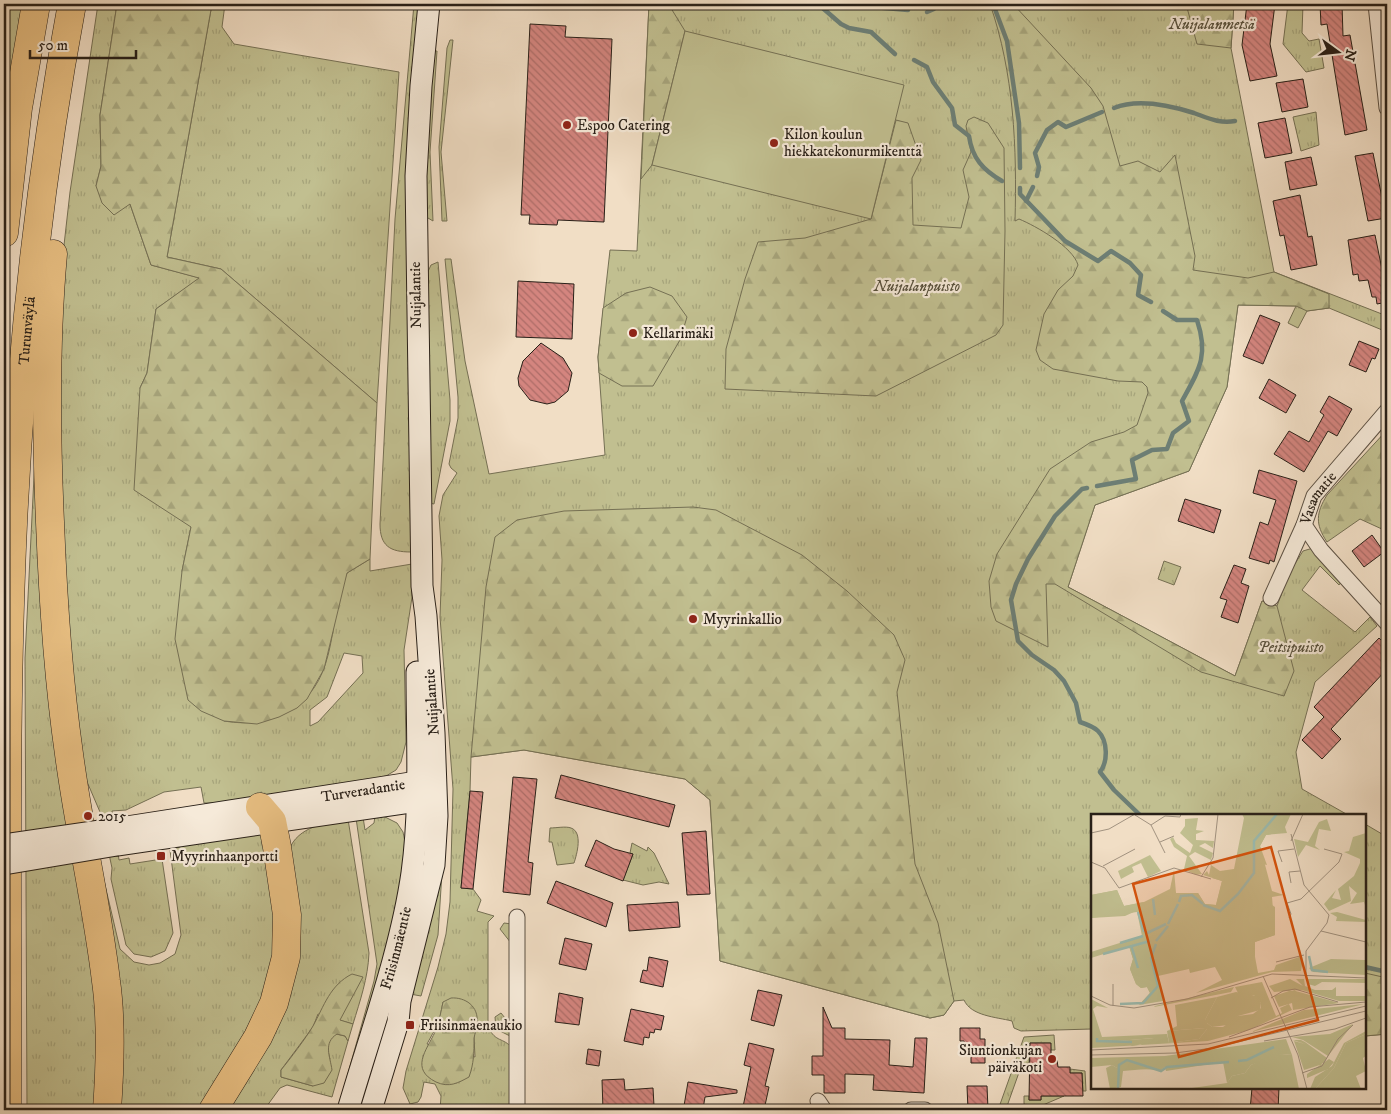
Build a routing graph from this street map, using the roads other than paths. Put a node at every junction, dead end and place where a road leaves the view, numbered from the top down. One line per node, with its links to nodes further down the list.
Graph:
1 (36, 4): 7 (highway)
2 (72, 4): 5 (highway, Turunväylä)
3 (429, 4): 12 (main road, Nuijalantie)
4 (1376, 4): 6 (street)
5 (60, 68): 18 (highway, Turunväylä); 19 (highway)
6 (1387, 108)
7 (4, 233)
8 (1387, 410): 9 (street, Vasamatie)
9 (1304, 525): 10 (street, Vasamatie); 11 (street)
10 (1270, 598)
11 (1387, 623)
12 (424, 790): 13 (main road, Turveradantie); 21 (main road, Friisinmäentie); 22 (main road, Friisinmäentie)
13 (266, 814): 14 (main road, Turveradantie); 20 (highway)
14 (116, 837): 15 (main road, Turveradantie, bridge); 16 (main road, Turveradantie, bridge)
15 (4, 845)
16 (4, 864)
17 (517, 917): 23 (street)
18 (7, 1110)
19 (107, 1110)
20 (212, 1110)
21 (348, 1110)
22 (371, 1110)
23 (517, 1110)
24 (911, 1110): 25 (street)
25 (925, 1110)

